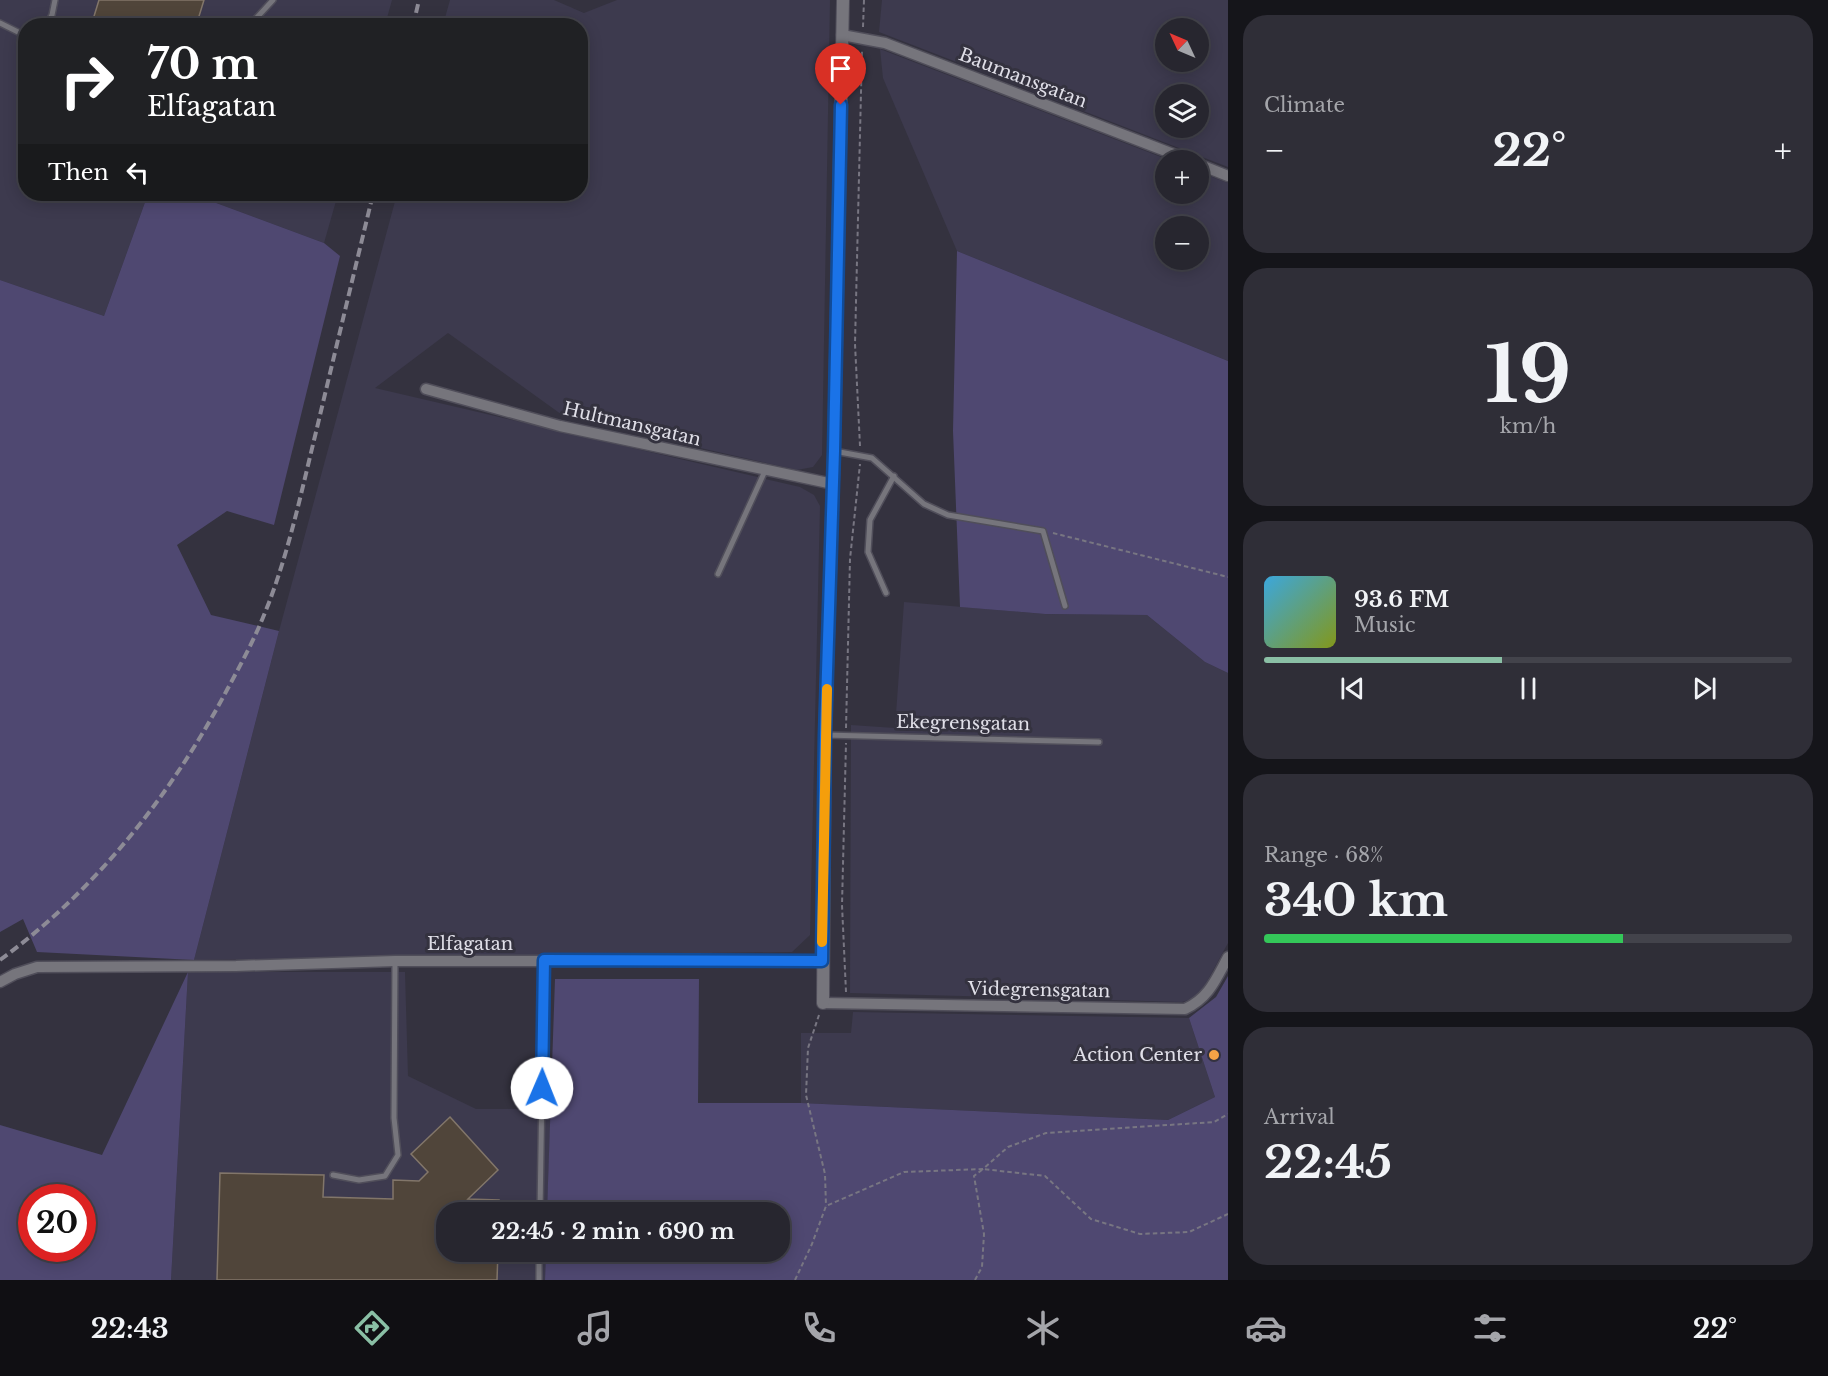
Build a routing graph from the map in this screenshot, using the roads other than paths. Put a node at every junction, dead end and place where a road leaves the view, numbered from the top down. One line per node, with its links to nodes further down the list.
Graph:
1 (55, 0): 4 (lane)
2 (273, 0): 5 (lane)
3 (843, 0): 8 (street)
4 (50, 18)
5 (256, 18)
6 (0, 23): 7 (lane)
7 (18, 31)
8 (842, 35): 9 (street, Baumansgatan); 13 (street)
9 (1163, 150)
10 (1209, 168): 11 (street)
11 (1228, 176)
12 (426, 388): 14 (street, Hultmansgatan)
13 (834, 451): 15 (lane); 16 (street)
14 (765, 471): 16 (street, Hultmansgatan); 17 (lane)
15 (894, 476): 18 (lane); 19 (lane)
16 (832, 484): 20 (street)
17 (718, 574)
18 (886, 593)
19 (1065, 606)
20 (825, 735): 21 (lane, Ekegrensgatan); 25 (street)
21 (1099, 742)
22 (1228, 957): 27 (street, Videgrensgatan)
23 (544, 960): 24 (street, Elfagatan); 25 (street, Elfagatan); 29 (lane)
24 (395, 961): 26 (street, Elfagatan); 28 (lane)
25 (822, 961): 27 (street)
26 (0, 982)
27 (823, 1003)
28 (333, 1175)
29 (540, 1202)
30 (540, 1262): 31 (lane)
31 (539, 1280)

